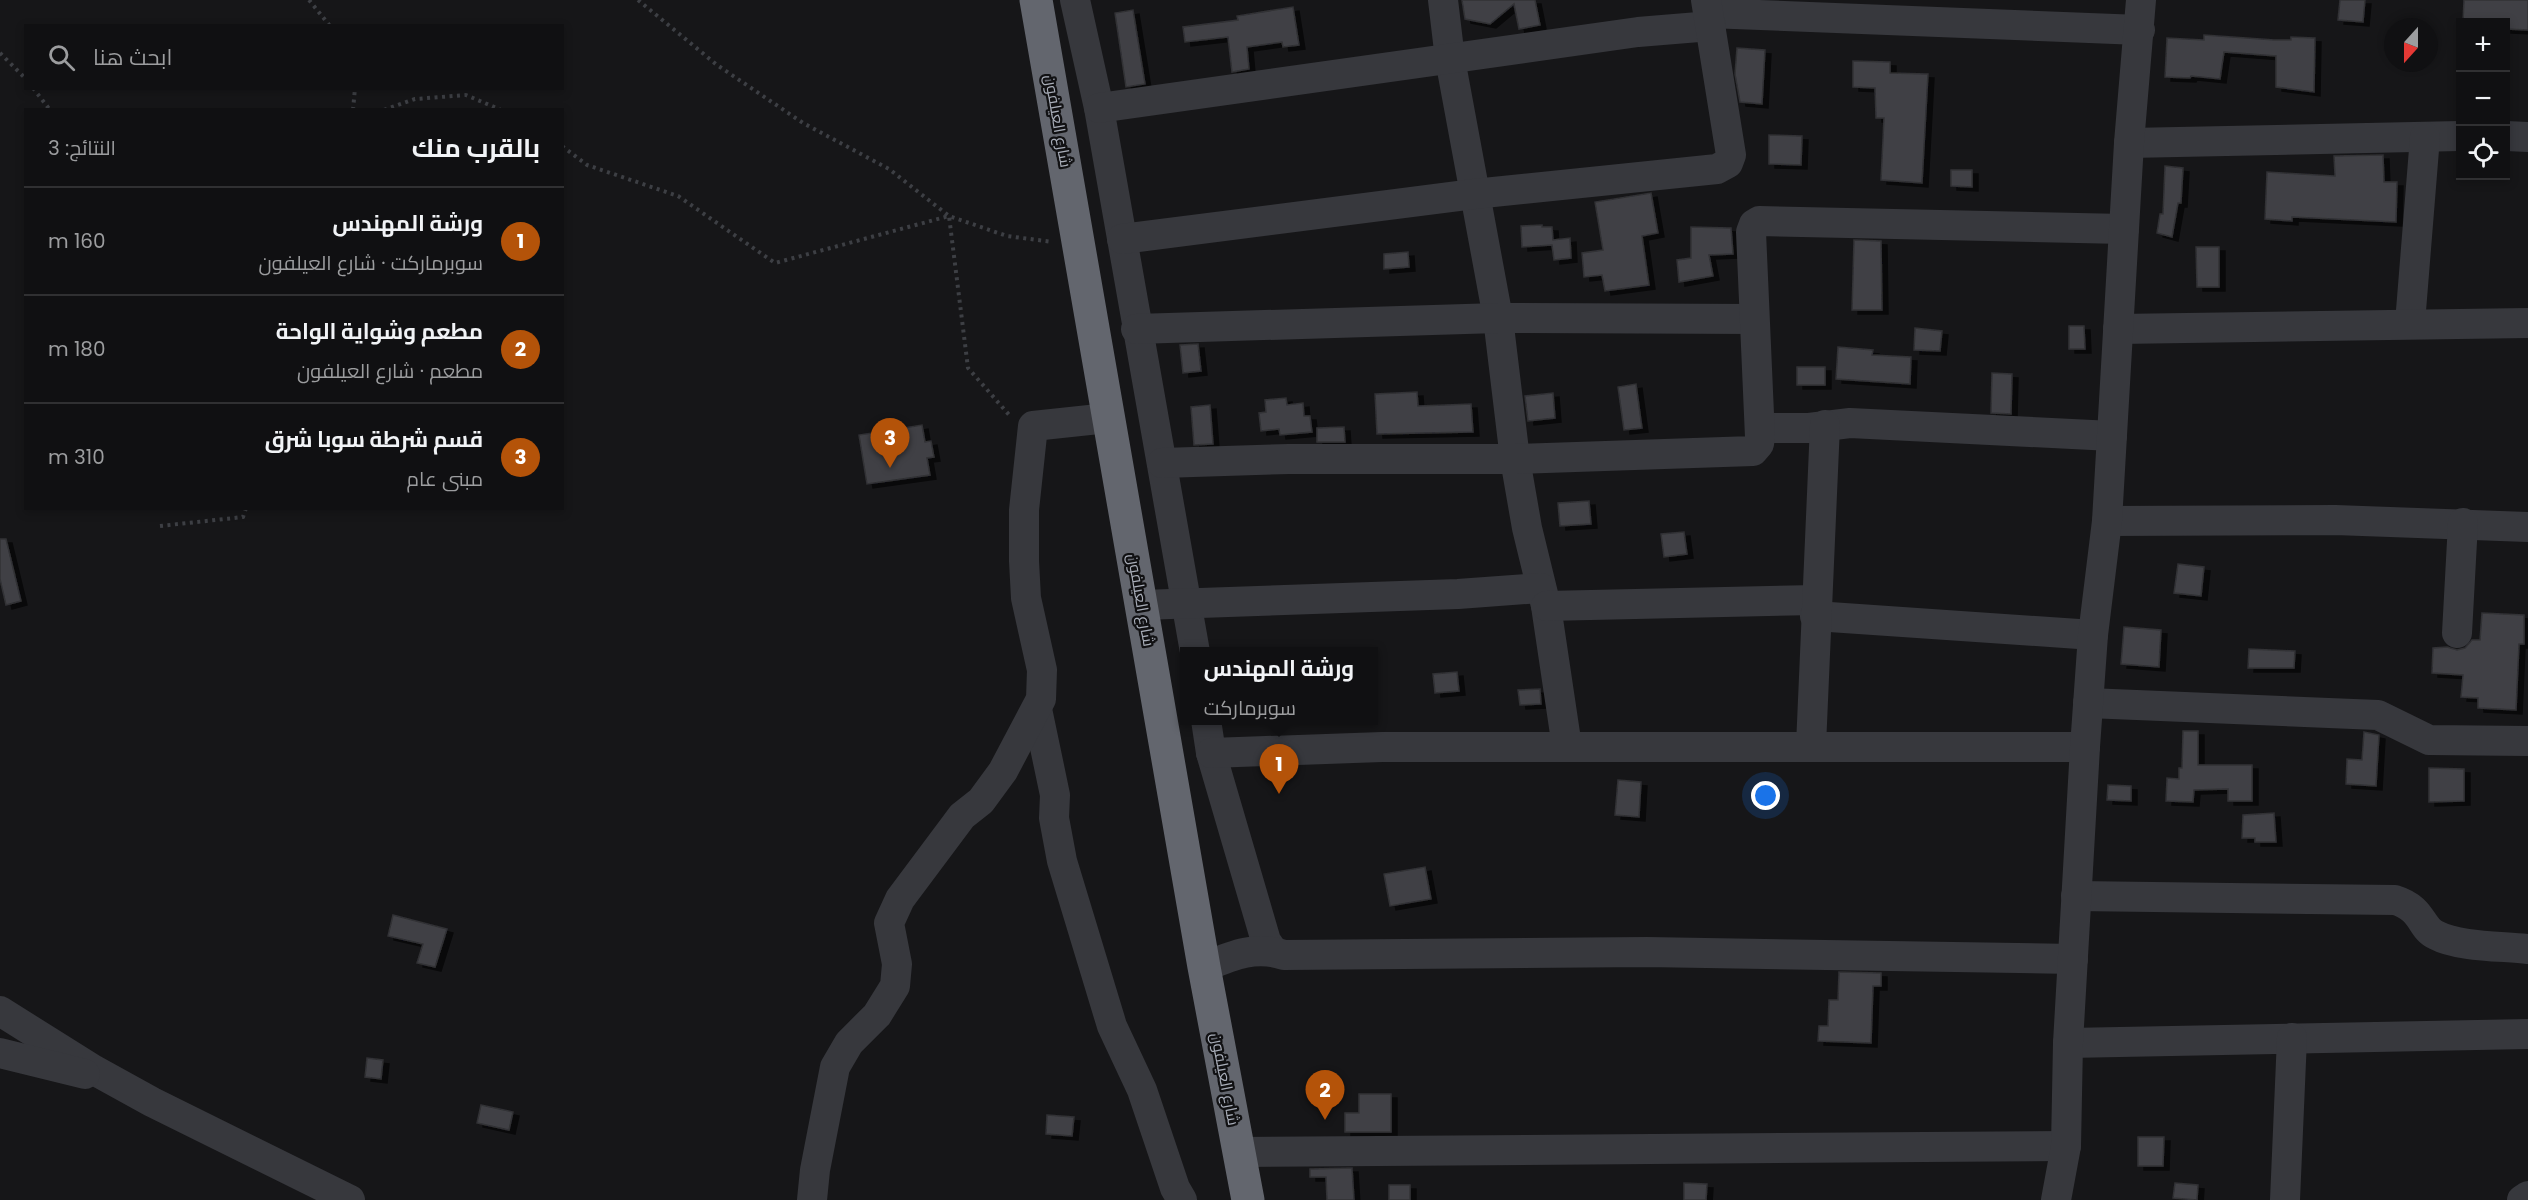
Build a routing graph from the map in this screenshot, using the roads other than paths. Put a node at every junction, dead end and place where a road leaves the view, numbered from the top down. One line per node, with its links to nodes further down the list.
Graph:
1 (1036, 0): 23 (highway, شارع العيلفون)
2 (1075, 0): 8 (street)
3 (1443, 0): 7 (street)
4 (2141, 0): 6 (street)
5 (1708, 13): 6 (street); 7 (street); 14 (street)
6 (2140, 30): 13 (street)
7 (1450, 59): 8 (street); 14 (street)
8 (1099, 108): 16 (street)
9 (2456, 136): 11 (street)
10 (2510, 136): 12 (street)
11 (2425, 137): 13 (street); 19 (street)
12 (2528, 137)
13 (2129, 143): 15 (street)
14 (1474, 194): 16 (street); 17 (street)
15 (2124, 229): 18 (street); 22 (street)
16 (1122, 239): 21 (street)
17 (1498, 318): 18 (street); 21 (street); 27 (street)
18 (1754, 319): 25 (street)
19 (2410, 323): 20 (street); 22 (street)
20 (2528, 323)
21 (1136, 329): 28 (street)
22 (2118, 329): 26 (street)
23 (1108, 418): 34 (highway, شارع العيلفون); 40 (street)
24 (1825, 425): 25 (street); 26 (street); 35 (street)
25 (1760, 428): 27 (street)
26 (2112, 436): 29 (street)
27 (1515, 459): 28 (street); 32 (street)
28 (1162, 463): 33 (street)
29 (2107, 520): 30 (street); 37 (street)
30 (2463, 523): 31 (street); 36 (street)
31 (2528, 527)
32 (1544, 597): 33 (street); 35 (street); 44 (street)
33 (1188, 604): 34 (street); 38 (street)
34 (1142, 605): 51 (highway, شارع العيلفون)
35 (1816, 608): 37 (street); 43 (street)
36 (2457, 633)
37 (2093, 635): 39 (street)
38 (1194, 647)
39 (2088, 703): 42 (street); 45 (street)
40 (1037, 710): 60 (street); 65 (street)
41 (1207, 725): 46 (street)
42 (2528, 741)
43 (1811, 746): 44 (street); 45 (street)
44 (1567, 747): 46 (street)
45 (2085, 747): 47 (street)
46 (1211, 753): 49 (street)
47 (2076, 896): 48 (street); 50 (street)
48 (2528, 949)
49 (1273, 951): 50 (street); 51 (street)
50 (2073, 958): 55 (street)
51 (1204, 967): 59 (highway, شارع العيلفون)
52 (0, 1011): 57 (street)
53 (2528, 1034): 54 (street)
54 (2292, 1038): 55 (street); 68 (street)
55 (2068, 1043): 58 (street)
56 (0, 1053): 57 (street)
57 (114, 1081): 62 (street)
58 (2066, 1146): 59 (street); 67 (street)
59 (1239, 1152): 66 (highway, شارع العيلفون)
60 (815, 1170): 63 (street); 64 (street)
61 (2528, 1196): 69 (street)
62 (350, 1199)
63 (800, 1200)
64 (812, 1200)
65 (1182, 1200)
66 (1248, 1200)
67 (2056, 1200)
68 (2285, 1200)
69 (2522, 1200)

